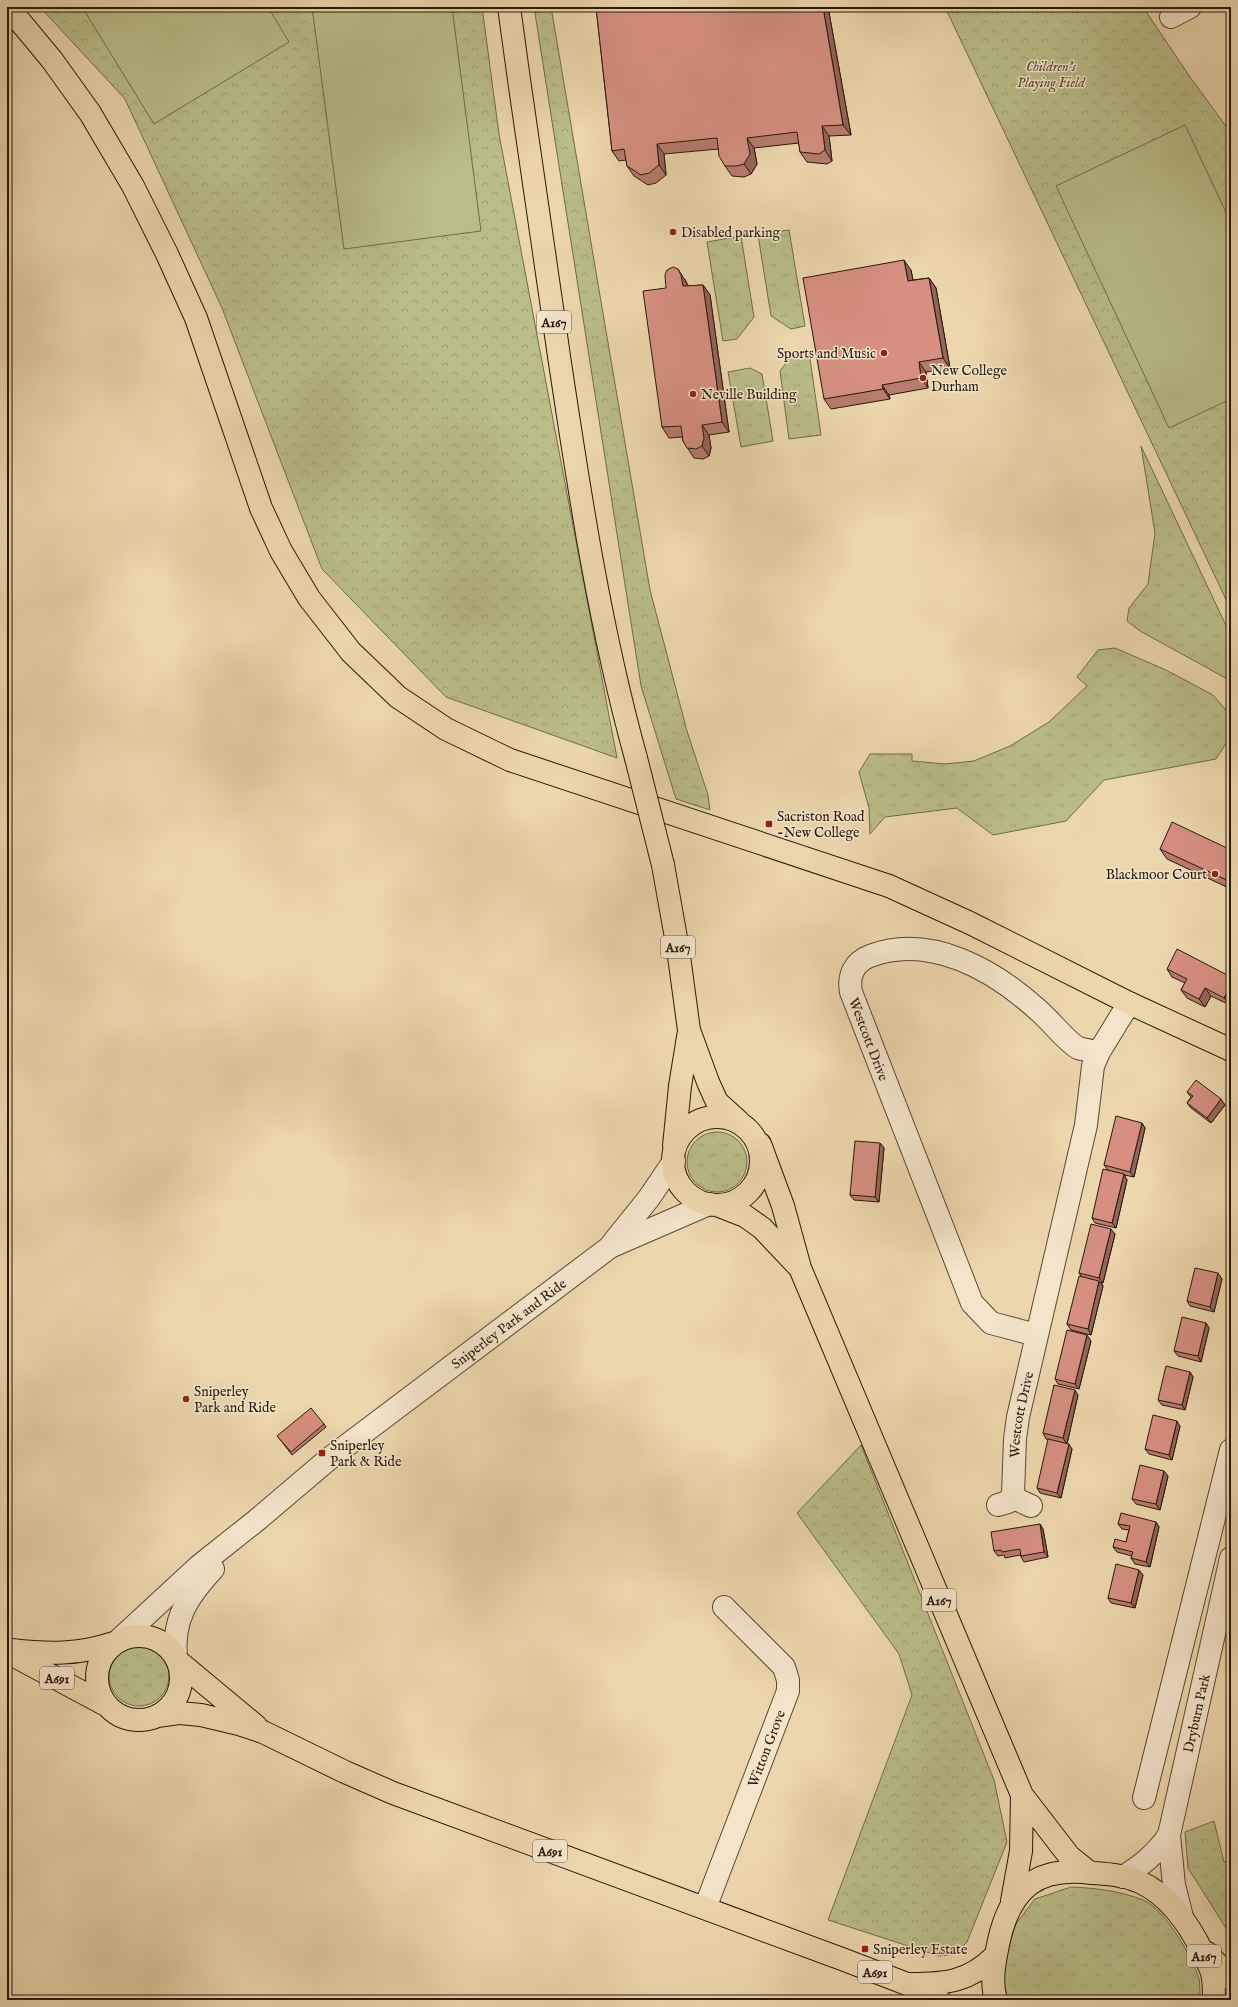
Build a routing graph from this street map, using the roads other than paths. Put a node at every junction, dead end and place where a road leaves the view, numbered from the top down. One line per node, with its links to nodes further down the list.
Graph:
1 (8, 7): 3 (main road)
2 (509, 7): 4 (main road, A167, bridge)
3 (1129, 1003): 5 (main road); 6 (street, Westcott Drive)
4 (689, 1030): 7 (main road, A167); 9 (main road, A167)
5 (1231, 1050)
6 (1099, 1052): 13 (street, Westcott Drive); 13 (street, Westcott Drive)
7 (739, 1122): 8 (main road); 9 (main road)
8 (760, 1144): 10 (main road); 12 (main road, A167)
9 (673, 1157): 10 (main road); 11 (street)
10 (713, 1205): 11 (street); 12 (main road, A167)
11 (610, 1247): 16 (street, Sniperley Park and Ride)
12 (800, 1268): 27 (main road, A167)
13 (1036, 1335): 15 (street, Westcott Drive)
14 (1231, 1450): 18 (street, Dryburn Park)
15 (1031, 1506)
16 (257, 1520): 21 (street); 23 (street)
17 (1231, 1558): 19 (street, Dryburn Park)
18 (1197, 1583): 19 (street); 28 (street, Dryburn Park)
19 (1223, 1590): 29 (street, Dryburn Park)
20 (724, 1607): 33 (street, Witton Grove)
21 (117, 1641): 22 (main road, A691); 23 (main road); 24 (main road)
22 (7, 1650): 24 (main road, A691)
23 (177, 1660): 25 (main road); 26 (main road, A691)
24 (106, 1705): 25 (main road)
25 (156, 1716): 26 (main road, A691)
26 (263, 1732): 33 (main road, A691)
27 (1022, 1795): 30 (main road, A167); 32 (main road, A167)
28 (1144, 1798)
29 (1169, 1835): 31 (street, Dryburn Park); 34 (street, Dryburn Park)
30 (1089, 1872): 31 (main road, A167); 32 (main road, A167)
31 (1123, 1877): 34 (main road, A167)
32 (1012, 1901): 36 (main road, A167)
33 (705, 1908): 38 (main road, A691)
34 (1182, 1917): 35 (main road, A167)
35 (1198, 1944): 37 (main road); 41 (main road, A167)
36 (995, 1956): 38 (main road, A691); 40 (main road, A167)
37 (1231, 1979)
38 (907, 1984): 39 (main road, A691)
39 (939, 2000)
40 (996, 2000)
41 (1214, 2000)

